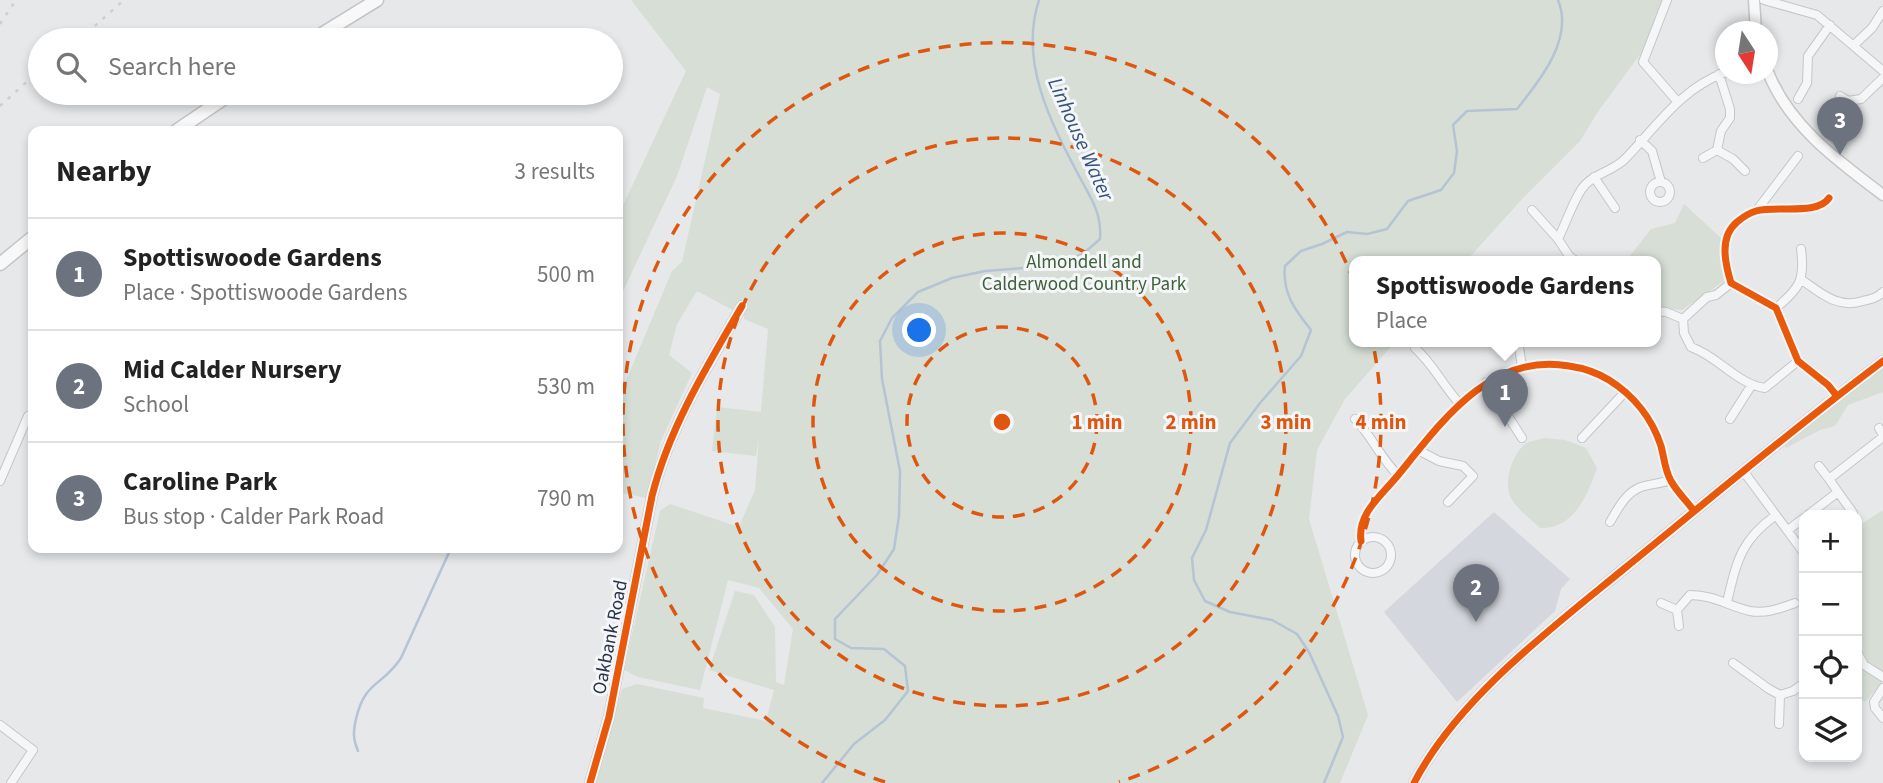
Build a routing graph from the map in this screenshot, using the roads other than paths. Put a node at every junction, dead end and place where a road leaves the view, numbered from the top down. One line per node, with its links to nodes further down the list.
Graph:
1 (377, 0): 10 (main road)
2 (1667, 0): 21 (street)
3 (1754, 0): 8 (main road)
4 (1764, 0): 6 (street)
5 (1808, 0): 6 (street)
6 (1804, 10): 9 (street)
7 (1883, 11): 11 (street)
8 (1755, 21)
9 (1830, 24): 11 (street); 13 (street)
10 (332, 28)
11 (1854, 45): 14 (street)
12 (1819, 65): 13 (street)
13 (1807, 66): 20 (street)
14 (1883, 71)
15 (1715, 76): 21 (street)
16 (1883, 78): 19 (street)
17 (1724, 84): 25 (street)
18 (1774, 84): 31 (main road)
19 (1840, 96)
20 (1798, 99)
21 (1677, 101): 24 (street)
22 (214, 105): 23 (main road)
23 (183, 126)
24 (1640, 140): 29 (street); 30 (street)
25 (1717, 150): 27 (street); 28 (street)
26 (1798, 156): 35 (street)
27 (1703, 158)
28 (1745, 171)
29 (1594, 177): 33 (street); 36 (street)
30 (1661, 182)
31 (1883, 195)
32 (1829, 198): 35 (street)
33 (1615, 208)
34 (1532, 210): 36 (street)
35 (1757, 211): 42 (street)
36 (1558, 239): 39 (street)
37 (28, 241): 40 (main road)
38 (1801, 249): 41 (street)
39 (1569, 256)
40 (0, 264)
41 (1802, 280): 43 (street); 45 (street)
42 (1731, 283): 45 (street); 47 (street)
43 (1883, 292)
44 (742, 306): 98 (street, Oakbank Road)
45 (1776, 308): 50 (street)
46 (1661, 312): 47 (street)
47 (1683, 318): 54 (street)
48 (1519, 347): 52 (street)
49 (1415, 348): 57 (street)
50 (1798, 361): 54 (street); 56 (street)
51 (1883, 361): 56 (street)
52 (1522, 367): 53 (street); 55 (street)
53 (1486, 382): 57 (street); 62 (street)
54 (1751, 386): 59 (street)
55 (1625, 392): 63 (street); 69 (street)
56 (1837, 396): 66 (street)
57 (1460, 404): 64 (street)
58 (28, 416): 70 (street)
59 (1730, 419)
60 (1357, 425): 67 (street)
61 (1882, 434): 68 (street)
62 (1522, 438)
63 (1582, 438)
64 (1418, 450): 67 (street); 72 (street)
65 (1819, 466): 68 (street)
66 (1744, 472): 75 (street); 76 (street)
67 (1398, 475): 80 (street)
68 (1829, 479): 71 (street)
69 (1670, 480): 75 (street); 77 (street)
70 (0, 481)
71 (1838, 492): 73 (street); 74 (street)
72 (1448, 502)
73 (1815, 510)
74 (1851, 510)
75 (1694, 511): 99 (street)
76 (1776, 514): 79 (street); 82 (street)
77 (1610, 522)
78 (1799, 522): 79 (street)
79 (1788, 530): 81 (street)
80 (1361, 541): 80 (street)
81 (1799, 546)
82 (1727, 602): 84 (street); 85 (street)
83 (1661, 603): 85 (street)
84 (1795, 603)
85 (1677, 610): 86 (street)
86 (1679, 626)
87 (1862, 661): 89 (street)
88 (1733, 663): 92 (street)
89 (1883, 677)
90 (1799, 687): 92 (street)
91 (1883, 688): 93 (street)
92 (1780, 695): 94 (street)
93 (1883, 718)
94 (1779, 724)
95 (0, 725): 96 (street)
96 (13, 780): 97 (street)
97 (25, 783)
98 (590, 783)
99 (1414, 783)

